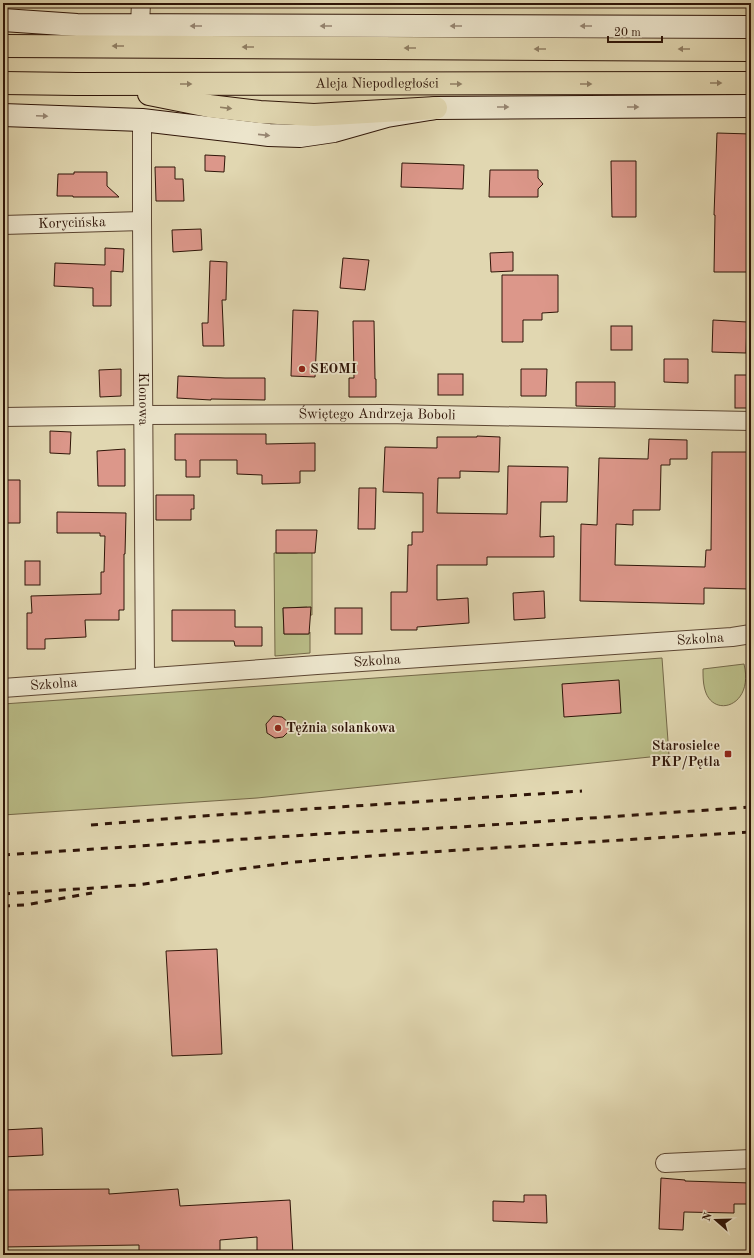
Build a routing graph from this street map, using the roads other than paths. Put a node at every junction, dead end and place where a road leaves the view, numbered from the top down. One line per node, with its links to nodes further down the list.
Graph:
1 (141, 3): 3 (street)
2 (3, 20): 3 (main road)
3 (140, 25): 4 (main road, one-way to 3)
4 (751, 26)
5 (3, 37): 7 (main road)
6 (3, 46): 7 (main road)
7 (85, 46): 8 (main road, one-way to 7)
8 (751, 50)
9 (3, 83): 11 (main road, Aleja Niepodległości)
10 (751, 83): 11 (main road, Aleja Niepodległości, one-way to 10)
11 (77, 84): 13 (main road, one-way to 13)
12 (751, 106): 13 (main road, one-way to 12)
13 (436, 108): 15 (main road, one-way to 13)
14 (3, 115): 15 (main road, one-way to 15)
15 (142, 120): 16 (street, Klonowa)
16 (142, 221): 17 (street, Korycińska); 18 (street, Klonowa)
17 (3, 225)
18 (144, 415): 19 (street, Świętego Andrzeja Boboli); 20 (street, Świętego Andrzeja Boboli); 22 (street, Klonowa)
19 (3, 417)
20 (751, 421)
21 (751, 634): 22 (street, Szkolna)
22 (145, 677): 23 (street, Szkolna)
23 (3, 688)
24 (751, 1159): 25 (street)
25 (665, 1163)

